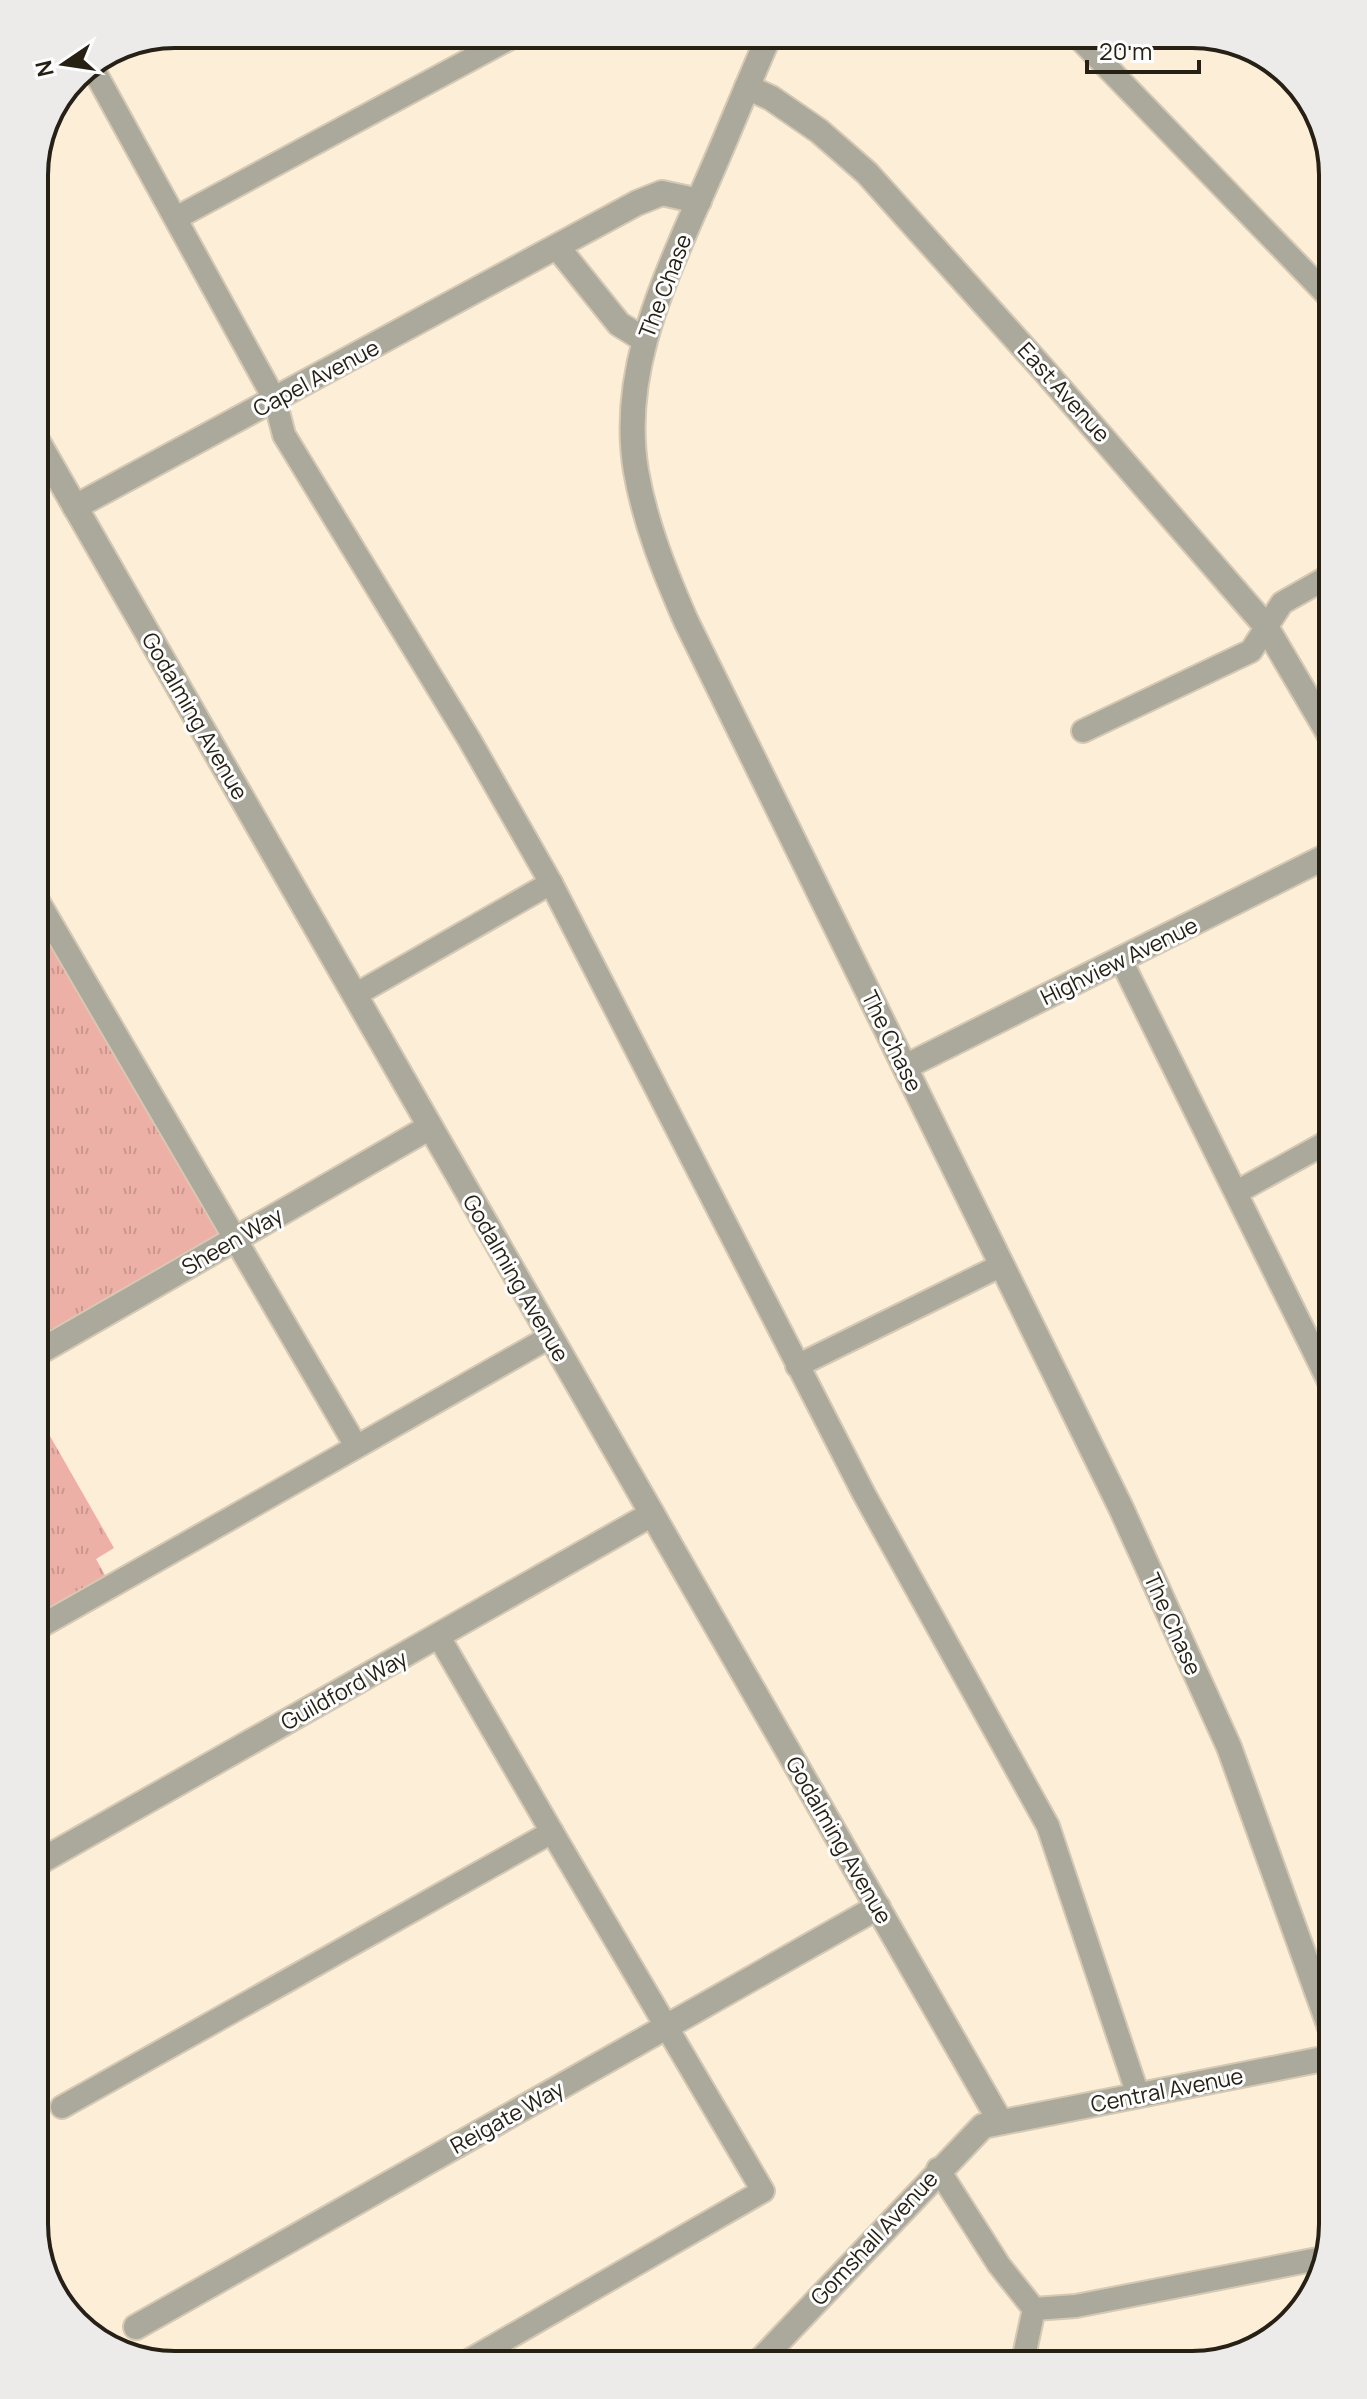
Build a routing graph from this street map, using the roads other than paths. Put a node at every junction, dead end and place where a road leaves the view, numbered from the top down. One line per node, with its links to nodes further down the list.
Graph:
1 (492, 48): 7 (lane)
2 (764, 48): 4 (street, The Chase)
3 (1089, 48): 9 (lane)
4 (747, 87): 6 (street, The Chase); 15 (street, East Avenue)
5 (104, 88): 7 (lane)
6 (699, 201): 8 (street, Capel Avenue); 10 (street, The Chase)
7 (178, 217): 11 (lane)
8 (558, 248): 10 (street); 11 (street, Capel Avenue)
9 (1319, 287)
10 (643, 339): 23 (street, The Chase)
11 (275, 400): 13 (street, Capel Avenue); 19 (lane)
12 (48, 460): 13 (street, Godalming Avenue)
13 (75, 507): 22 (street, Godalming Avenue)
14 (1319, 582): 15 (lane)
15 (1265, 625): 16 (street, East Avenue); 17 (lane)
16 (1319, 717)
17 (1083, 731)
18 (1319, 860): 21 (street, Highview Avenue)
19 (551, 883): 22 (lane); 32 (lane)
20 (48, 918): 27 (lane)
21 (1121, 960): 23 (street, Highview Avenue); 26 (lane)
22 (355, 995): 24 (street, Godalming Avenue)
23 (905, 1067): 28 (street, The Chase)
24 (430, 1127): 27 (street, Sheen Way); 29 (street, Godalming Avenue)
25 (1319, 1147): 26 (lane)
26 (1237, 1192): 31 (lane)
27 (235, 1239): 30 (street, Sheen Way); 33 (lane)
28 (1002, 1265): 32 (lane); 40 (street, The Chase)
29 (550, 1337): 33 (lane); 34 (street, Godalming Avenue)
30 (48, 1347)
31 (1319, 1361)
32 (797, 1366): 43 (lane)
33 (356, 1446): 35 (lane)
34 (652, 1514): 36 (street, Guildford Way); 39 (street, Godalming Avenue)
35 (48, 1622)
36 (439, 1637): 37 (lane); 38 (street, Guildford Way)
37 (552, 1832): 41 (lane); 44 (lane)
38 (48, 1857)
39 (878, 1907): 41 (street, Reigate Way); 45 (street, Godalming Avenue)
40 (1319, 1997)
41 (667, 2027): 49 (street, Reigate Way); 50 (lane)
42 (1319, 2060): 43 (street, Central Avenue)
43 (1138, 2095): 45 (street, Central Avenue)
44 (62, 2107)
45 (1000, 2121): 46 (street, Gomshall Avenue)
46 (938, 2169): 48 (lane); 51 (street, Gomshall Avenue)
47 (1313, 2260): 48 (lane)
48 (1034, 2309): 52 (lane)
49 (136, 2327)
50 (485, 2351)
51 (769, 2351)
52 (1025, 2351)

